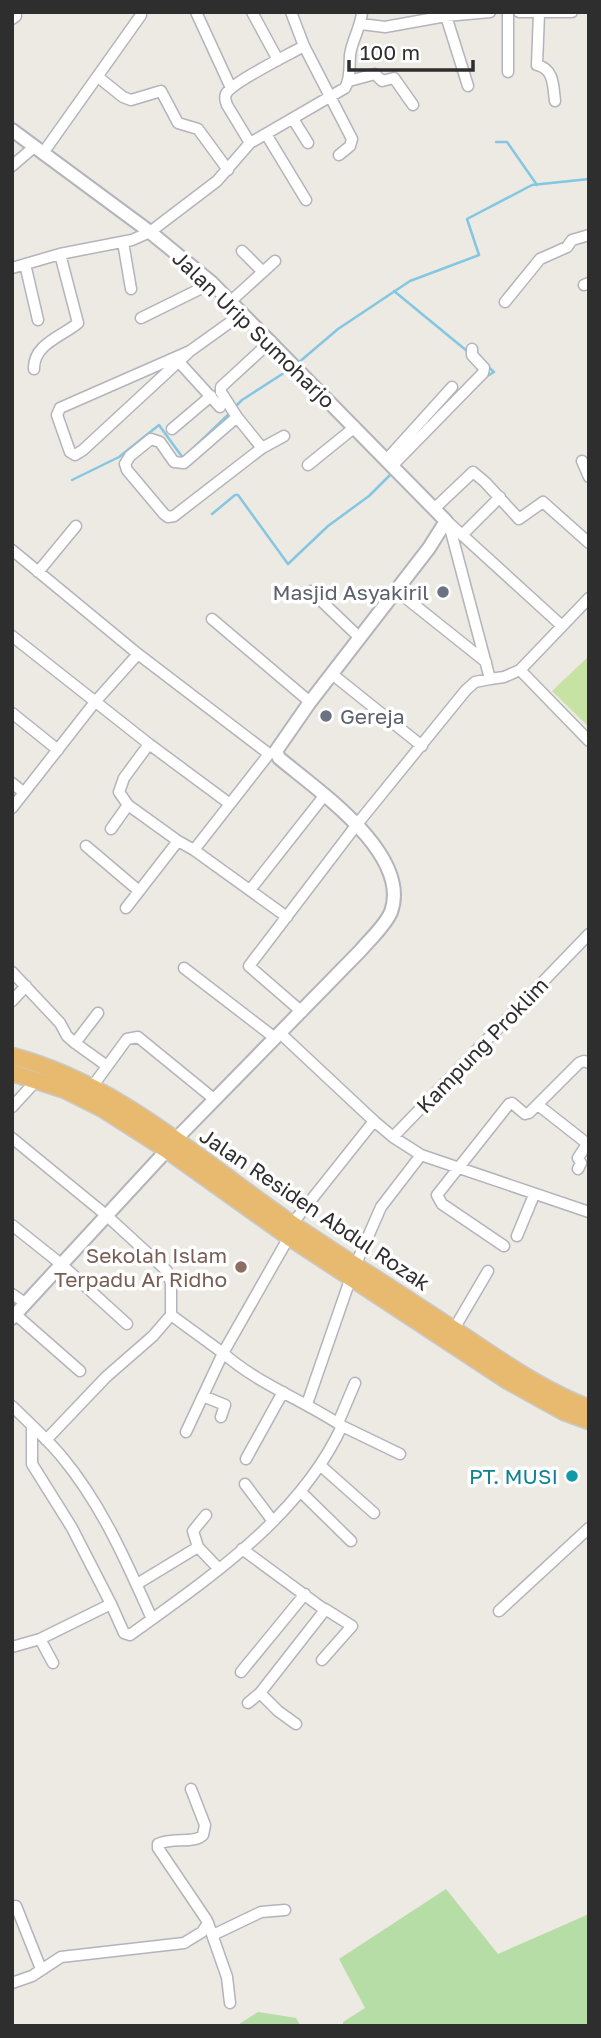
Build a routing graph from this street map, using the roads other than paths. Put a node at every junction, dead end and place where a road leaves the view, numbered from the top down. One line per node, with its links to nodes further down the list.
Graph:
1 (196, 12): 18 (street)
2 (252, 12): 13 (street)
3 (291, 12): 12 (street)
4 (490, 12): 10 (street)
5 (508, 12): 14 (street)
6 (519, 12): 8 (street)
7 (572, 12): 8 (street)
8 (539, 13): 20 (street)
9 (141, 16): 15 (street)
10 (446, 16): 11 (street); 17 (street)
11 (361, 18): 16 (street)
12 (304, 46): 13 (street); 19 (street)
13 (278, 60): 18 (street)
14 (508, 72)
15 (98, 77): 27 (street); 30 (street)
16 (349, 81): 19 (street); 21 (street)
17 (467, 86)
18 (232, 88): 26 (street)
19 (332, 97): 22 (street); 28 (street)
20 (555, 101)
21 (413, 104)
22 (293, 119): 24 (street); 25 (street)
23 (12, 130): 27 (street, Jalan Urip Sumoharjo)
24 (266, 134): 26 (street); 31 (street)
25 (308, 143)
26 (250, 144): 30 (street)
27 (38, 150): 29 (street); 32 (street, Jalan Urip Sumoharjo)
28 (339, 155)
29 (12, 166)
30 (228, 170): 32 (street)
31 (306, 200)
32 (150, 232): 34 (street); 41 (street, Jalan Urip Sumoharjo)
33 (589, 235): 44 (street)
34 (123, 242): 36 (street); 42 (street)
35 (242, 251): 40 (street)
36 (60, 254): 38 (street); 52 (street)
37 (275, 261): 40 (street)
38 (25, 264): 39 (street); 47 (street)
39 (12, 268)
40 (263, 272): 43 (street)
41 (212, 283): 43 (street, Jalan Urip Sumoharjo); 46 (street)
42 (131, 289)
43 (231, 300): 45 (street, Jalan Urip Sumoharjo)
44 (505, 302)
45 (243, 313): 48 (street, Jalan Urip Sumoharjo); 50 (street)
46 (141, 317)
47 (38, 320)
48 (271, 341): 55 (street); 56 (street, Jalan Urip Sumoharjo)
49 (472, 349): 62 (street)
50 (190, 351): 51 (street); 51 (street)
51 (179, 362): 54 (street)
52 (34, 369)
53 (452, 387): 62 (street)
54 (211, 396): 55 (street); 57 (street)
55 (230, 410): 59 (street); 59 (street)
56 (355, 426): 61 (street); 62 (street, Jalan Urip Sumoharjo)
57 (172, 429)
58 (284, 436): 59 (street)
59 (262, 448)
60 (583, 461): 63 (street)
61 (308, 465)
62 (394, 466): 65 (street, Jalan Urip Sumoharjo)
63 (589, 477)
64 (500, 497): 65 (street); 68 (street); 69 (street)
65 (435, 508): 66 (street, Jalan Urip Sumoharjo)
66 (447, 522): 68 (street); 73 (street); 80 (street)
67 (76, 526): 71 (street)
68 (462, 535): 76 (street)
69 (589, 543)
70 (12, 550): 71 (street)
71 (38, 572): 79 (street)
72 (311, 591): 78 (street)
73 (397, 591): 78 (street); 80 (street)
74 (589, 598): 76 (street)
75 (212, 619): 85 (street)
76 (562, 626): 81 (street)
77 (12, 636): 84 (street)
78 (360, 638): 82 (street)
79 (138, 654): 84 (street); 91 (street)
80 (486, 662): 83 (street)
81 (520, 670): 83 (street); 87 (street)
82 (332, 674): 85 (street); 89 (street)
83 (490, 679): 89 (street)
84 (95, 702): 88 (street); 90 (street)
85 (310, 702): 91 (street)
86 (12, 713): 90 (street)
87 (589, 741)
88 (149, 744): 95 (street); 96 (street)
89 (422, 746): 98 (street)
90 (58, 750): 93 (street)
91 (272, 753): 94 (street); 95 (street)
92 (12, 783): 93 (street)
93 (23, 792): 97 (street)
94 (324, 796): 98 (street); 103 (street)
95 (230, 803): 102 (street)
96 (128, 805): 99 (street); 100 (street)
97 (12, 808)
98 (358, 824): 106 (street); 112 (street)
99 (111, 829)
100 (178, 841): 102 (street); 104 (street)
101 (86, 846): 104 (street)
102 (194, 850): 103 (street)
103 (250, 890): 106 (street)
104 (139, 891): 105 (street)
105 (126, 908)
106 (287, 917): 112 (street)
107 (588, 937): 126 (street, Kampung Proklim)
108 (184, 968): 114 (street)
109 (12, 972): 110 (street)
110 (26, 986): 111 (street); 115 (street)
111 (12, 1001)
112 (302, 1012): 114 (street)
113 (99, 1013): 115 (street)
114 (278, 1036): 122 (street); 125 (street)
115 (75, 1043): 118 (street)
116 (12, 1056): 121 (highway, Jalan Residen Abdul Rozak)
117 (589, 1063): 123 (street)
118 (107, 1066): 121 (street); 122 (street)
119 (12, 1073): 120 (highway, Jalan Residen Abdul Rozak)
120 (37, 1080): 124 (street); 128 (highway, Jalan Residen Abdul Rozak)
121 (92, 1087): 128 (highway, Jalan Residen Abdul Rozak)
122 (214, 1099): 128 (street)
123 (538, 1105): 129 (street); 131 (street)
124 (12, 1107)
125 (374, 1121): 126 (street); 137 (street)
126 (393, 1137): 130 (street)
127 (12, 1138): 135 (street)
128 (171, 1145): 135 (street); 137 (highway, Jalan Residen Abdul Rozak)
129 (588, 1145): 132 (street)
130 (421, 1155): 131 (street); 141 (street)
131 (458, 1169): 133 (street); 139 (street)
132 (578, 1169)
133 (534, 1195): 134 (street); 138 (street)
134 (589, 1212)
135 (106, 1215): 140 (street); 145 (street)
136 (12, 1225): 140 (street)
137 (290, 1230): 141 (highway, Jalan Residen Abdul Rozak); 149 (street)
138 (517, 1236)
139 (503, 1247)
140 (61, 1264): 144 (street); 147 (street)
141 (353, 1271): 148 (highway, Jalan Residen Abdul Rozak); 154 (street); 158 (highway, Jalan Residen Abdul Rozak)
142 (488, 1271): 148 (street)
143 (12, 1294): 144 (street)
144 (25, 1303): 146 (street)
145 (171, 1315): 149 (street); 162 (street)
146 (14, 1316): 150 (street)
147 (127, 1324)
148 (454, 1329): 156 (highway, Jalan Residen Abdul Rozak)
149 (223, 1353): 152 (street); 153 (street)
150 (80, 1371)
151 (355, 1383): 159 (street)
152 (283, 1392): 154 (street); 164 (street)
153 (203, 1396): 157 (street); 161 (street)
154 (307, 1404): 159 (street)
155 (12, 1406): 160 (street)
156 (589, 1408)
157 (221, 1417)
158 (589, 1421)
159 (340, 1425): 163 (street); 165 (street)
160 (32, 1426): 162 (street); 178 (street)
161 (186, 1432)
162 (46, 1440): 176 (street)
163 (400, 1454)
164 (246, 1459)
165 (321, 1466): 167 (street); 168 (street)
166 (246, 1484): 170 (street)
167 (301, 1492): 170 (street); 172 (street)
168 (374, 1513)
169 (206, 1515): 173 (street)
170 (272, 1520): 174 (street)
171 (589, 1528): 180 (street)
172 (351, 1541)
173 (198, 1547): 175 (street); 176 (street)
174 (242, 1549): 175 (street); 177 (street)
175 (218, 1568): 181 (street)
176 (137, 1584): 181 (street)
177 (304, 1594): 179 (street); 186 (street)
178 (111, 1604): 181 (street); 182 (street)
179 (325, 1608): 184 (street); 187 (street)
180 (499, 1611)
181 (152, 1619)
182 (40, 1639): 183 (street); 185 (street)
183 (12, 1647)
184 (322, 1660)
185 (53, 1663)
186 (241, 1672)
187 (260, 1693): 188 (street); 189 (street)
188 (248, 1703)
189 (296, 1724)
190 (191, 1789): 193 (street)
191 (16, 1906): 195 (street)
192 (285, 1909): 194 (street)
193 (208, 1923): 194 (street); 195 (street)
194 (213, 1935): 197 (street)
195 (41, 1969): 196 (street)
196 (12, 1983)
197 (230, 2003)

